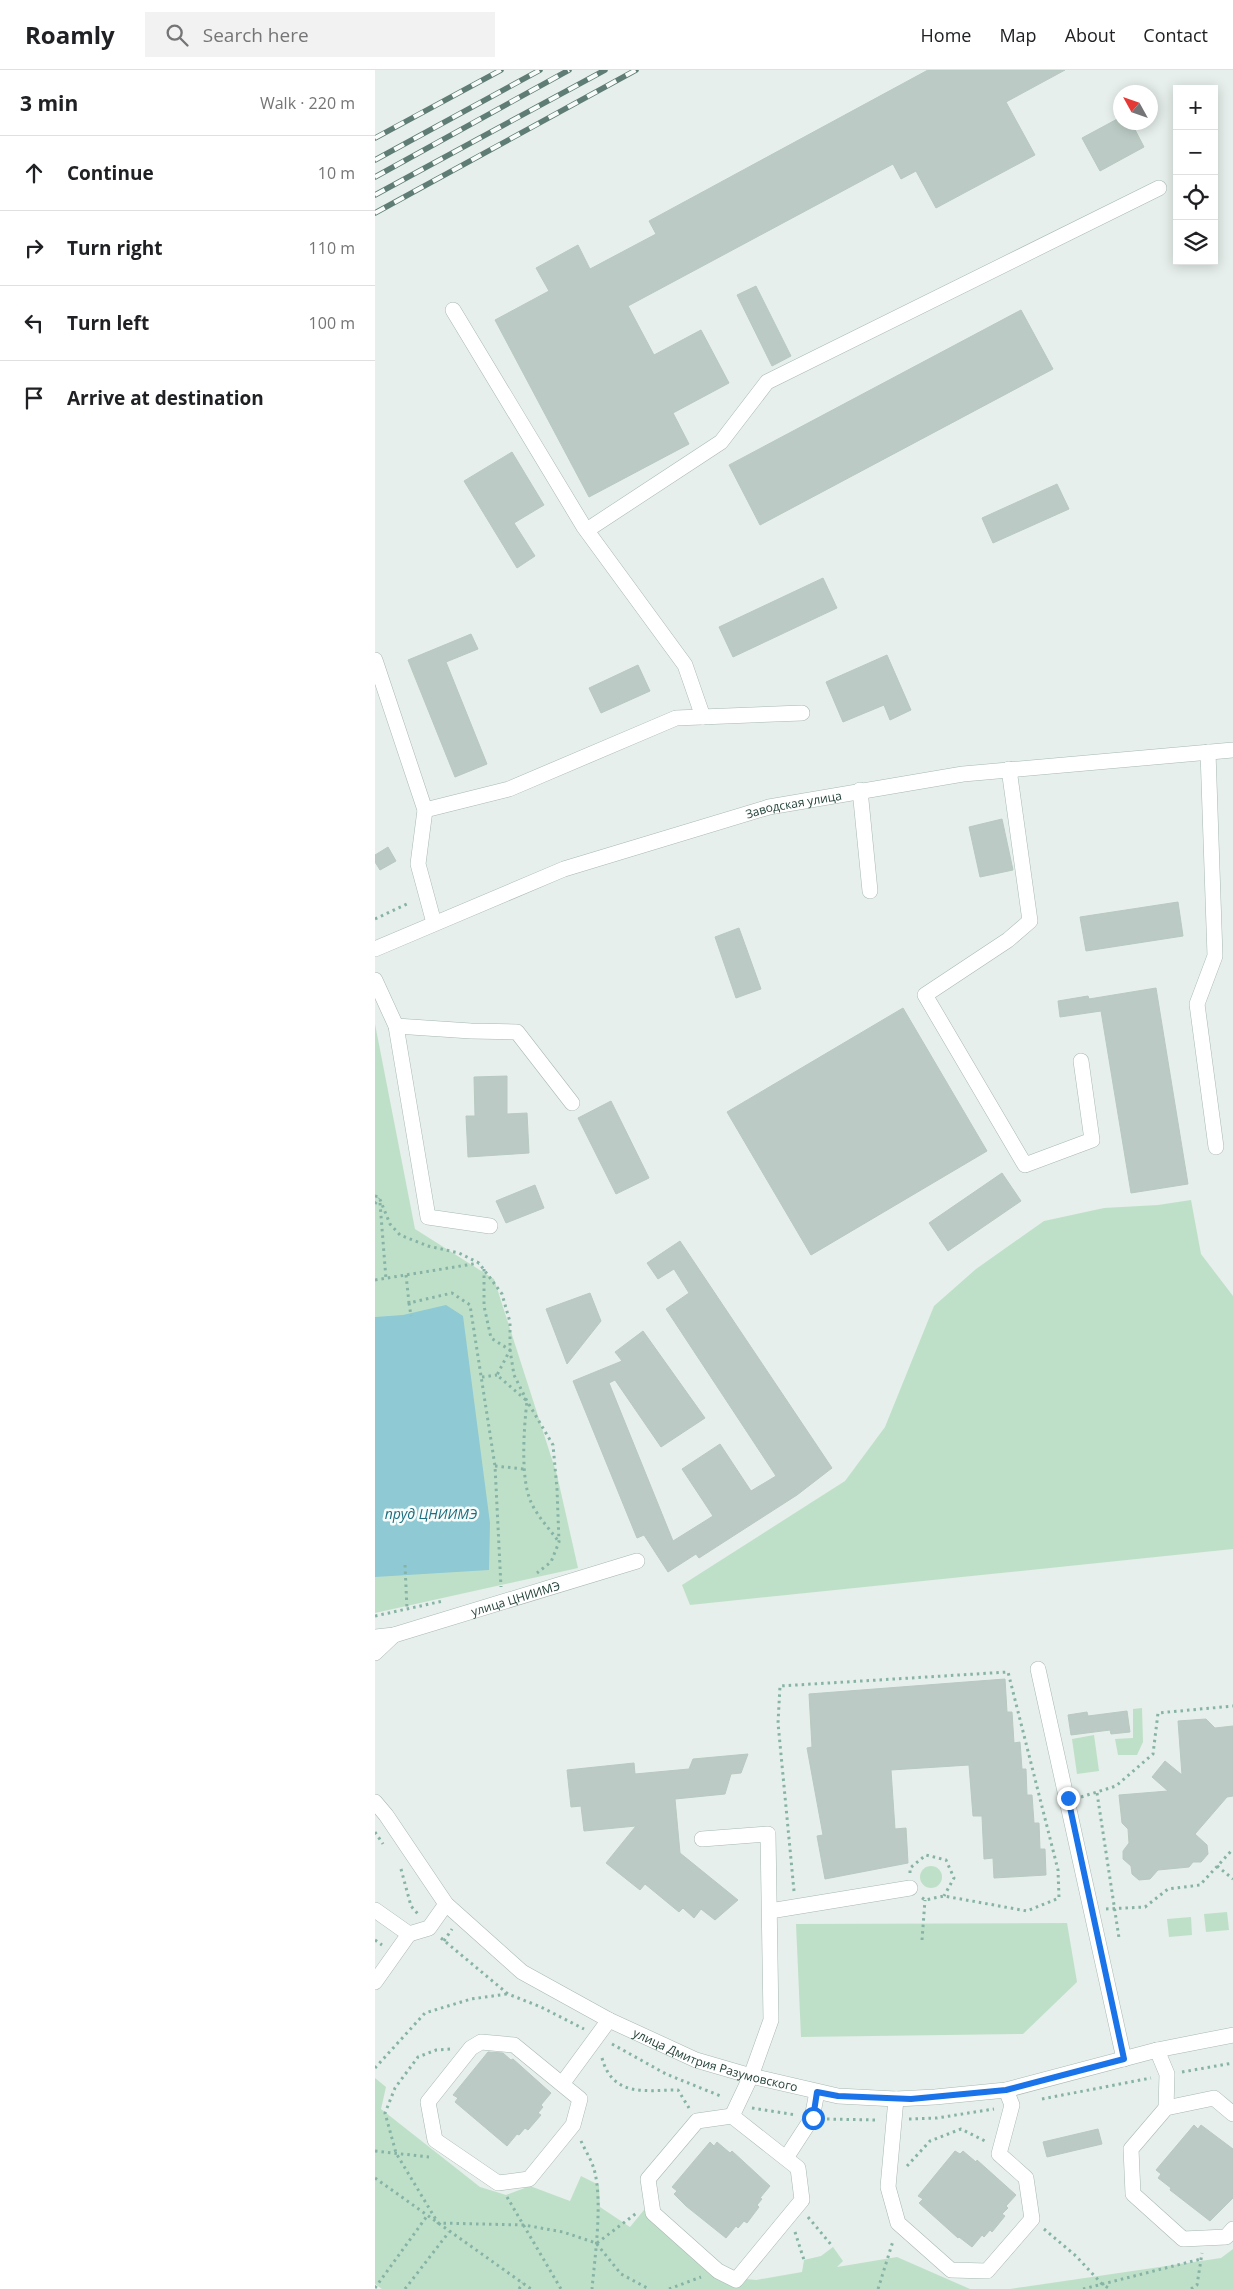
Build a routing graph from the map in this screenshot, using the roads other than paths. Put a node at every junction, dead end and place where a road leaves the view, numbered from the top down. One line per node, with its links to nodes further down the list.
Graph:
1 (1159, 188): 3 (street)
2 (453, 310): 3 (street)
3 (587, 530): 6 (street)
4 (375, 660): 11 (street)
5 (802, 713): 6 (street)
6 (703, 716): 11 (street)
7 (1233, 750): 8 (street, Заводская улица)
8 (1208, 752): 9 (street, Заводская улица); 19 (street)
9 (1009, 769): 10 (street, Заводская улица); 17 (street)
10 (860, 790): 12 (street); 13 (street, Заводская улица)
11 (425, 810): 13 (street)
12 (870, 891)
13 (434, 923): 14 (street, Заводская улица)
14 (375, 949)
15 (375, 980): 16 (street)
16 (396, 1026): 18 (street); 20 (street)
17 (1081, 1061)
18 (572, 1102)
19 (1216, 1147)
20 (490, 1226)
21 (637, 1561): 22 (street, улица ЦНИИМЭ)
22 (394, 1635): 23 (street, улица ЦНИИМЭ); 24 (street, улица ЦНИИМЭ)
23 (375, 1637)
24 (375, 1653)
25 (1038, 1669): 37 (street)
26 (375, 1802): 29 (street, улица Дмитрия Разумовского)
27 (702, 1839): 31 (street)
28 (910, 1888): 31 (street)
29 (446, 1904): 32 (street); 34 (street, улица Дмитрия Разумовского)
30 (375, 1910): 32 (street)
31 (770, 1911): 38 (street)
32 (409, 1934): 33 (street)
33 (375, 1982)
34 (609, 2020): 38 (street, улица Дмитрия Разумовского); 39 (street)
35 (1233, 2036): 36 (street, улица Дмитрия Разумовского)
36 (1157, 2050): 37 (street, улица Дмитрия Разумовского); 43 (street)
37 (1124, 2059): 40 (street, улица Дмитрия Разумовского)
38 (751, 2076): 41 (street, улица Дмитрия Разумовского); 45 (street)
39 (563, 2084): 39 (street)
40 (1006, 2090): 42 (street, улица Дмитрия Разумовского); 42 (street)
41 (817, 2092): 42 (street, улица Дмитрия Разумовского); 46 (street)
42 (896, 2099)
43 (1166, 2108): 44 (street); 47 (street)
44 (1233, 2114)
45 (732, 2116): 46 (street); 46 (street)
46 (786, 2158)
47 (1233, 2229)

